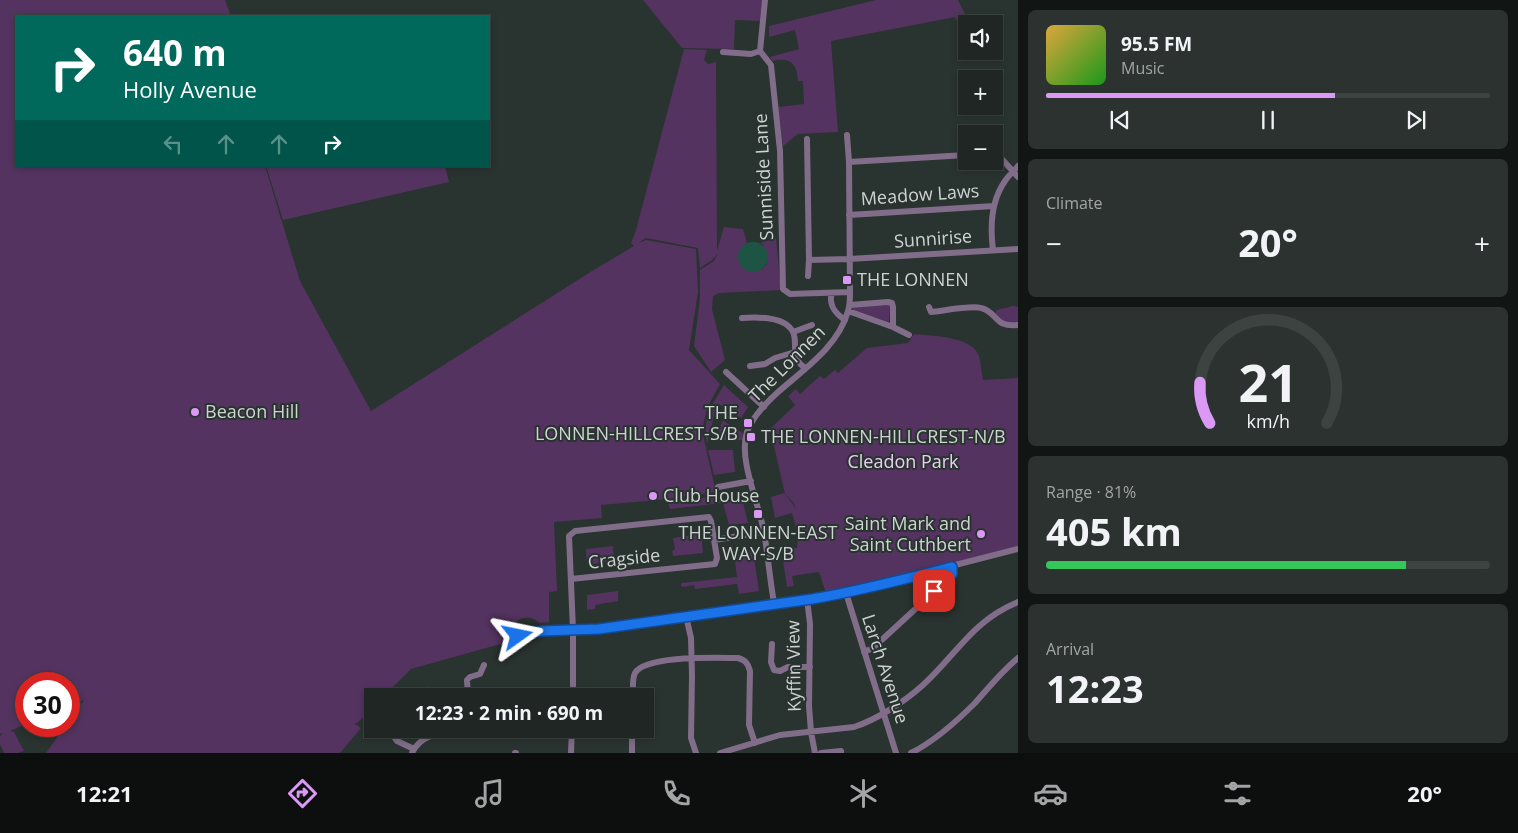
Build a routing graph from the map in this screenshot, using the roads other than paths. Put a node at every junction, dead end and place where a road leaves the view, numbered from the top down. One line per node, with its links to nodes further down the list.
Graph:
1 (764, 0): 2 (street)
2 (760, 51): 3 (street); 18 (street, Sunniside Lane)
3 (723, 52)
4 (847, 136): 8 (street, The Lonnen)
5 (807, 139): 16 (street)
6 (958, 155): 8 (street)
7 (1003, 161): 10 (street)
8 (849, 162): 12 (street, The Lonnen)
9 (1018, 166): 10 (street)
10 (1016, 175): 11 (street)
11 (994, 206): 12 (street, Meadow Laws); 14 (street)
12 (849, 215): 15 (street, The Lonnen)
13 (1018, 249): 14 (street, Sunnirise)
14 (993, 250): 15 (street, Sunnirise)
15 (849, 259): 16 (street, Sunnirise); 19 (street, The Lonnen)
16 (809, 260): 17 (street)
17 (808, 276)
18 (832, 292): 19 (street, Sunniside Lane); 23 (street)
19 (850, 292): 21 (street, The Lonnen)
20 (929, 307): 25 (street)
21 (849, 308): 23 (street, The Lonnen); 26 (street); 26 (street)
22 (742, 318): 27 (street)
23 (845, 320): 31 (street, The Lonnen)
24 (812, 325): 27 (street)
25 (1018, 325)
26 (892, 327): 28 (street)
27 (793, 332): 29 (street)
28 (909, 335)
29 (795, 352): 30 (street); 31 (street)
30 (750, 366)
31 (805, 368): 33 (street, The Lonnen)
32 (726, 372): 33 (street)
33 (764, 407): 34 (street, The Lonnen)
34 (751, 481): 35 (street); 36 (street, The Lonnen)
35 (718, 487)
36 (764, 532): 37 (street); 44 (street, The Lonnen)
37 (714, 540): 40 (street, Cragside); 40 (street)
38 (1018, 549): 39 (street)
39 (952, 567): 41 (street); 49 (street)
40 (571, 580): 46 (street)
41 (846, 593): 42 (street); 49 (street, Larch Avenue)
42 (807, 599): 44 (street); 53 (street, Kyffin View)
43 (1018, 602): 57 (street)
44 (774, 603): 45 (street)
45 (686, 616): 46 (street); 50 (street)
46 (573, 630): 47 (street); 55 (street)
47 (518, 636)
48 (772, 644): 53 (street)
49 (864, 652): 57 (street, Larch Avenue)
50 (691, 658): 56 (street); 63 (street); 67 (street)
51 (1018, 658): 73 (street)
52 (484, 666): 54 (street)
53 (810, 667): 58 (street, Kyffin View)
54 (468, 688)
55 (573, 688)
56 (633, 688)
57 (883, 713): 58 (street); 72 (street, Larch Avenue)
58 (811, 732): 63 (street); 69 (street, Kyffin View)
59 (395, 738): 64 (street)
60 (423, 738): 64 (street)
61 (572, 738): 65 (street)
62 (632, 738): 66 (street)
63 (755, 743): 68 (street)
64 (413, 751)
65 (571, 753)
66 (632, 753)
67 (696, 753)
68 (720, 753)
69 (815, 753)
70 (821, 753): 71 (street)
71 (841, 753)
72 (896, 753)
73 (911, 753)

